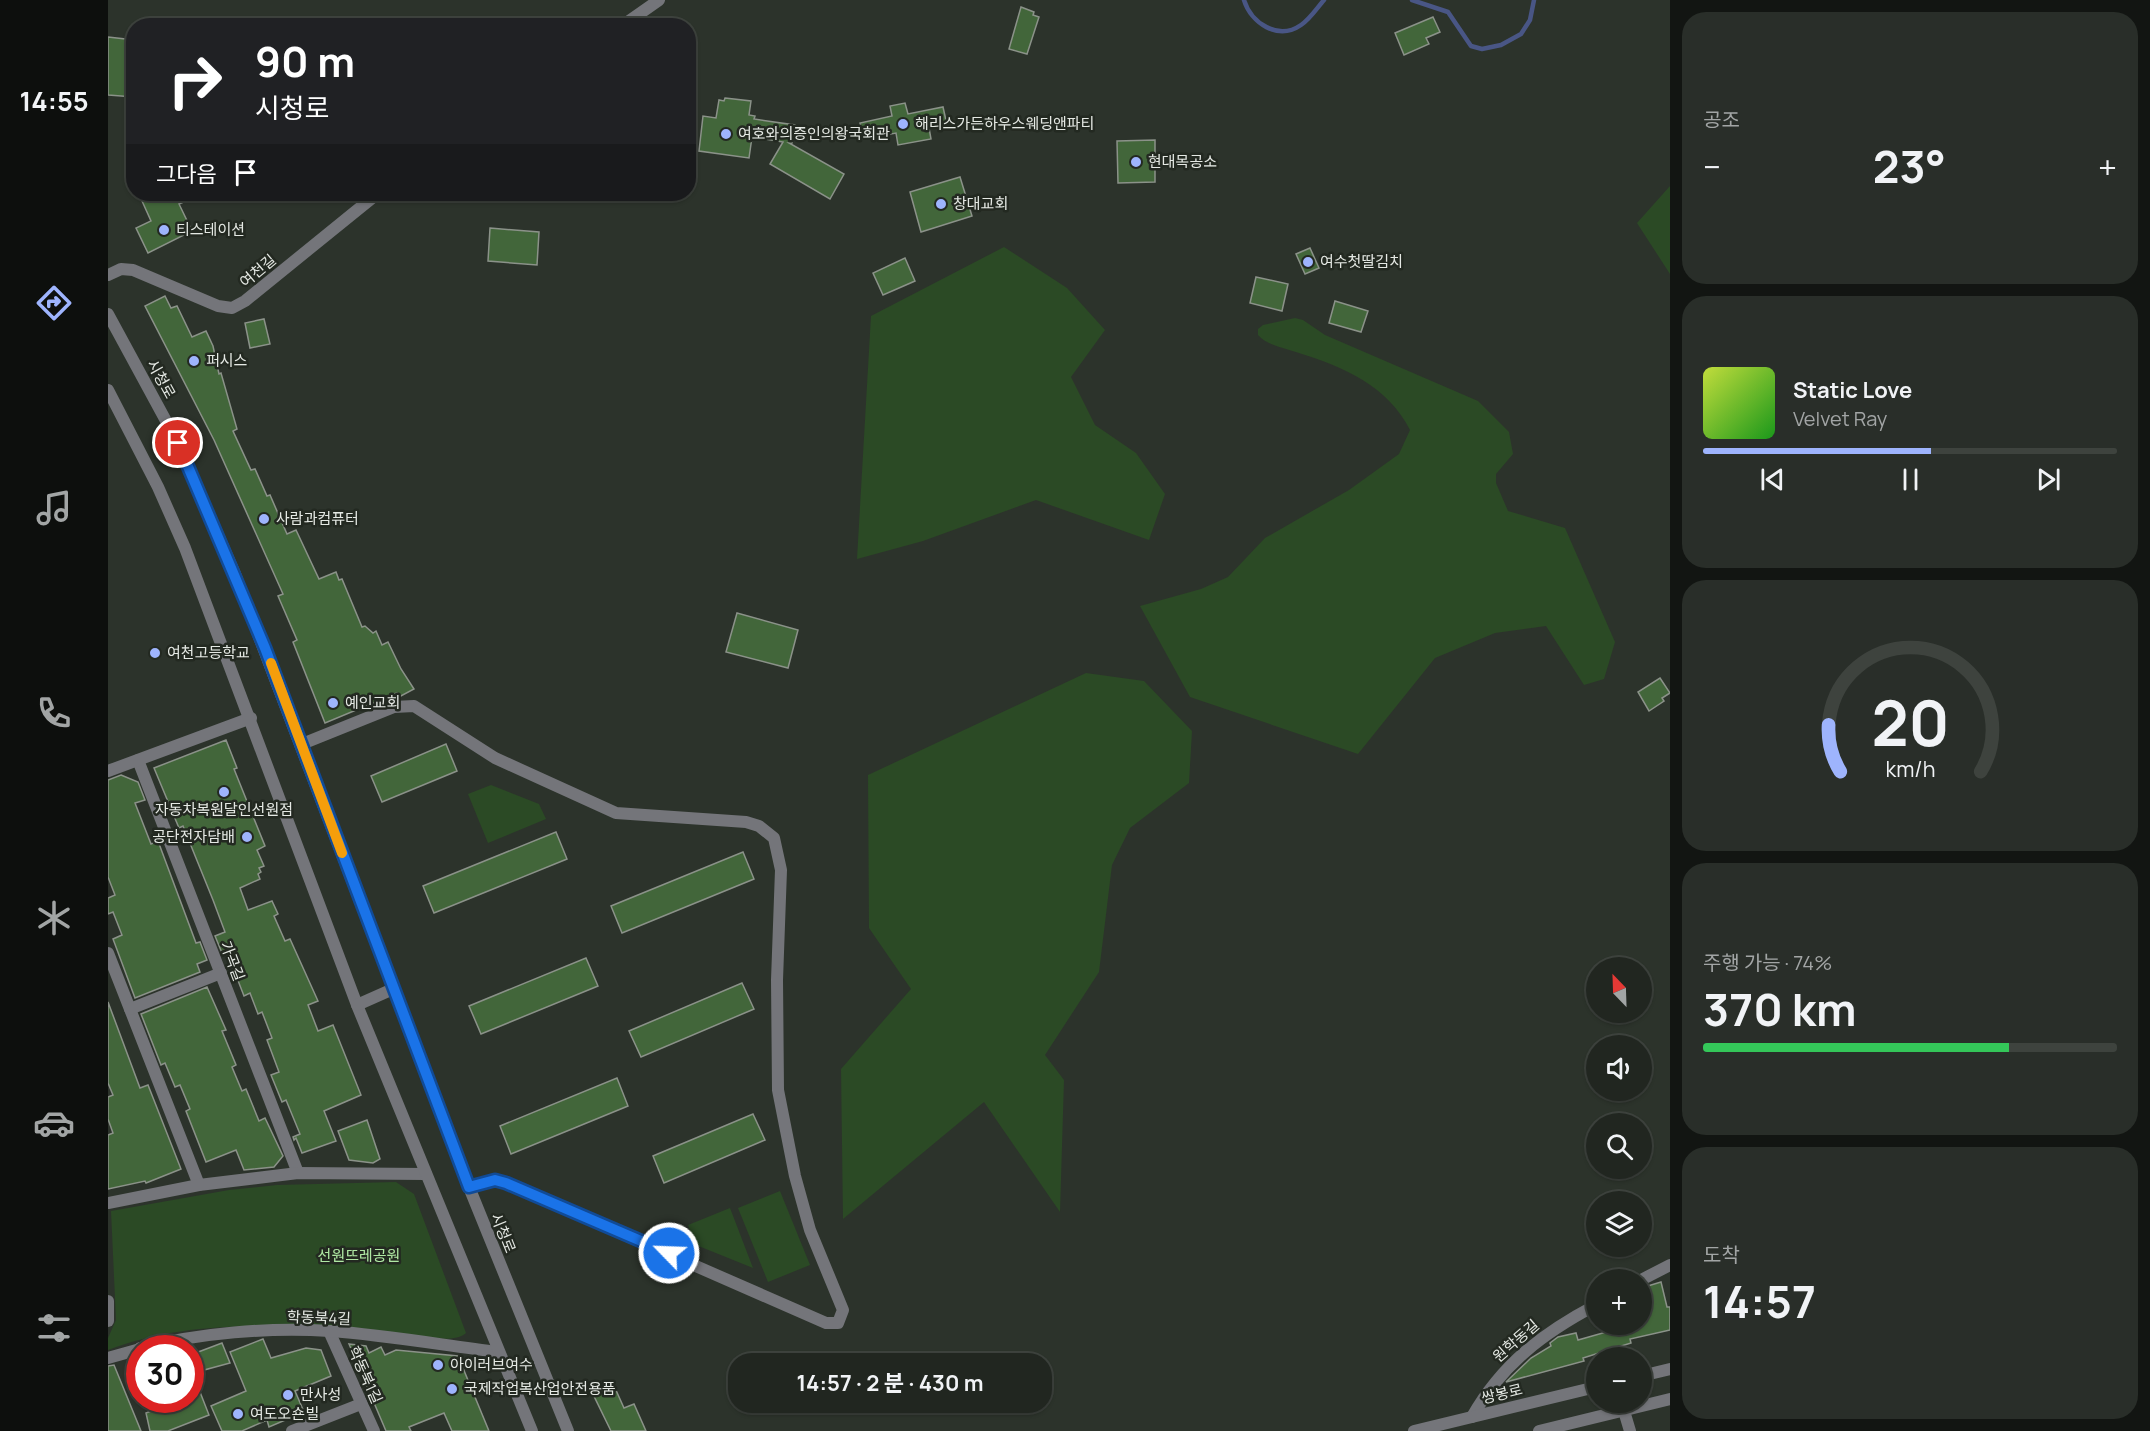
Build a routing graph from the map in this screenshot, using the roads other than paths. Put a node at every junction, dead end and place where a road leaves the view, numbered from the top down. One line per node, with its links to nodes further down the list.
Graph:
1 (659, 0): 2 (street)
2 (633, 18)
3 (368, 201): 4 (street, 여천길)
4 (108, 274)
5 (108, 314): 8 (street, 시청로)
6 (108, 390): 7 (street)
7 (251, 718): 9 (street); 16 (street)
8 (302, 744): 14 (street, 시청로); 21 (street)
9 (138, 760): 10 (street); 12 (street, 가곡길)
10 (108, 771)
11 (108, 953): 13 (street)
12 (221, 973): 17 (street); 18 (street, 가곡길)
13 (120, 985): 15 (street); 17 (street)
14 (393, 989): 16 (street); 21 (street, 시청로)
15 (108, 990)
16 (357, 1005): 19 (street)
17 (130, 1010): 20 (street)
18 (298, 1173): 19 (street); 20 (street)
19 (426, 1174): 31 (street)
20 (199, 1185): 22 (street)
21 (469, 1187): 45 (street, 시청로)
22 (108, 1203)
23 (1670, 1265): 24 (street)
24 (1652, 1274)
25 (108, 1302): 27 (street)
26 (1586, 1310): 41 (street, 원학동길)
27 (108, 1321)
28 (329, 1331): 29 (street, 학동북4길); 31 (street, 학동북4길); 37 (street, 학동북1길)
29 (204, 1337)
30 (126, 1352): 32 (street, 학동북4길)
31 (498, 1352): 44 (street)
32 (108, 1358)
33 (1670, 1369): 34 (street)
34 (1652, 1373)
35 (1586, 1389): 41 (street, 쌍봉로)
36 (1670, 1400): 38 (street)
37 (361, 1404): 42 (street); 43 (street, 학동북1길)
38 (1652, 1404)
39 (1616, 1413): 47 (street)
40 (1625, 1413): 48 (street)
41 (1472, 1417): 46 (street, 쌍봉로)
42 (292, 1431)
43 (374, 1431)
44 (532, 1431)
45 (568, 1431)
46 (1414, 1431)
47 (1539, 1431)
48 (1630, 1431)

